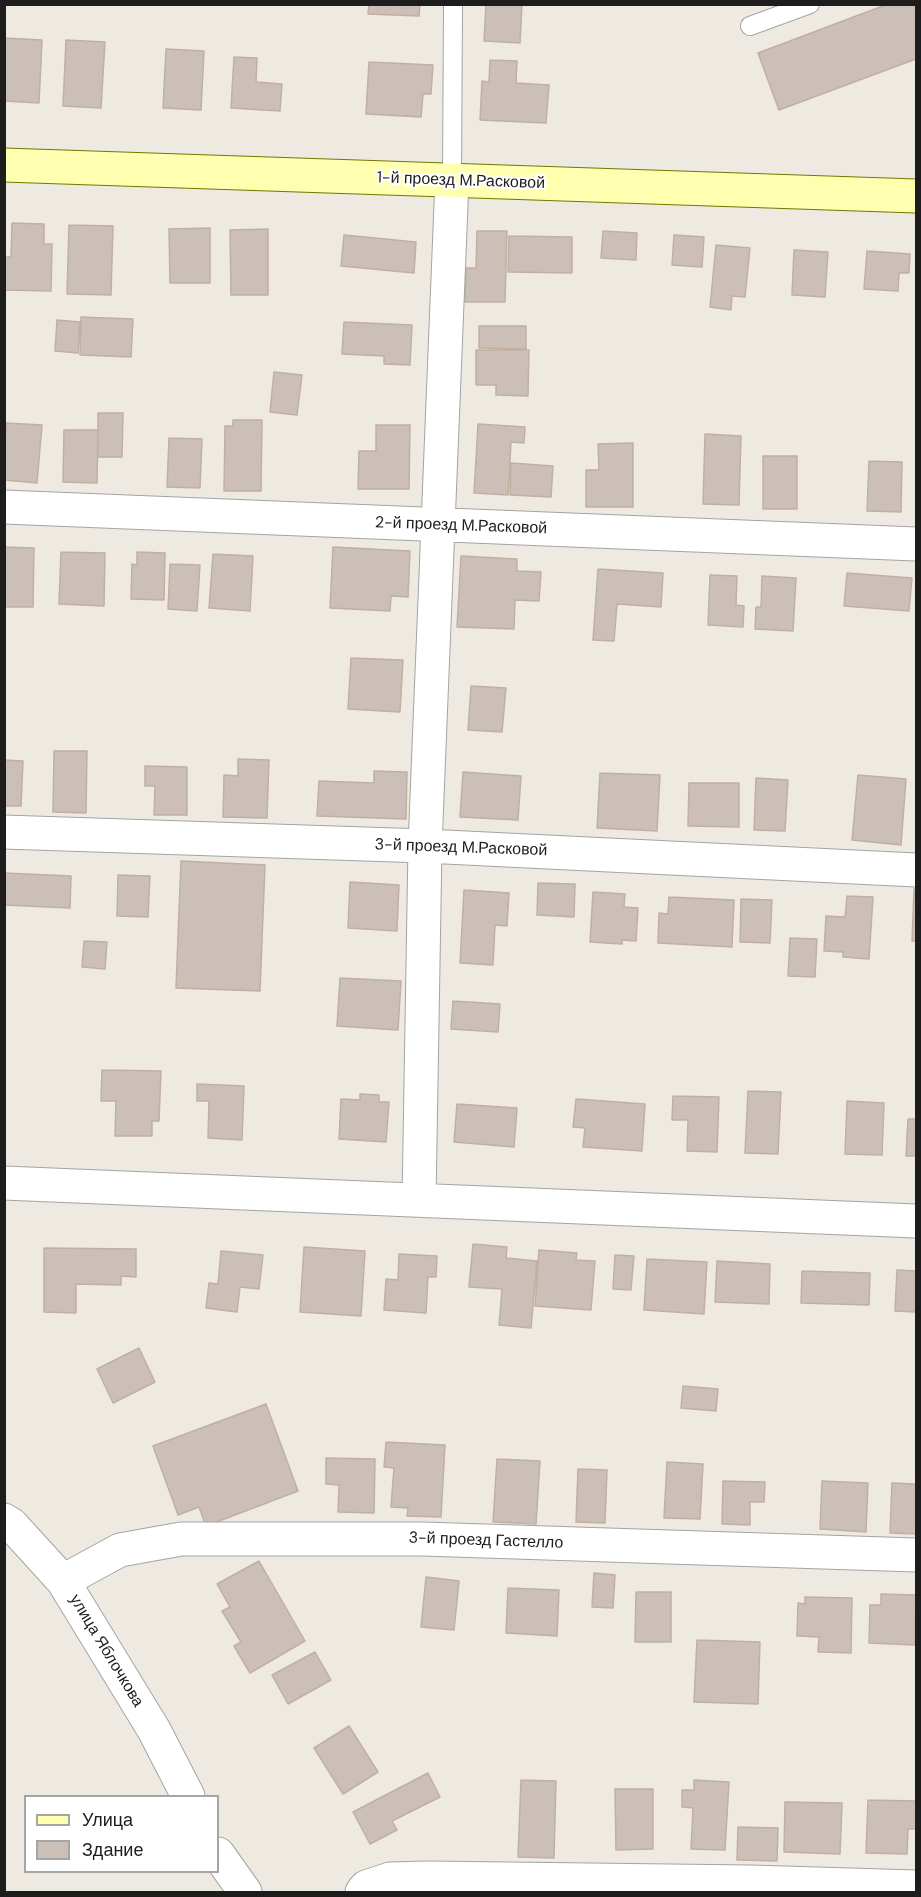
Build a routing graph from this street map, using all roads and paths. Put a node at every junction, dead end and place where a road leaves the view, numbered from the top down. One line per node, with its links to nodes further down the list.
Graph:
1 (453, 4): 5 (lane)
2 (810, 4): 3 (lane)
3 (750, 26)
4 (4, 165): 5 (street, 1-й проезд М.Расковой)
5 (452, 180): 6 (street, 1-й проезд М.Расковой); 8 (street)
6 (916, 196)
7 (4, 507): 8 (street, 2-й проезд М.Расковой)
8 (438, 525): 9 (street, 2-й проезд М.Расковой); 11 (street)
9 (916, 544)
10 (4, 832): 11 (street, 3-й проезд М.Расковой)
11 (425, 846): 12 (street, 3-й проезд М.Расковой); 14 (street)
12 (916, 870)
13 (4, 1183): 14 (street)
14 (419, 1200): 15 (street)
15 (916, 1221)
16 (4, 1520): 18 (street, улица Яблочкова)
17 (916, 1555): 18 (street, 3-й проезд Гастелло)
18 (63, 1581): 19 (street, улица Яблочкова)
19 (187, 1795)
20 (219, 1855): 22 (street)
21 (916, 1887): 23 (street)
22 (245, 1893)
23 (362, 1893)

